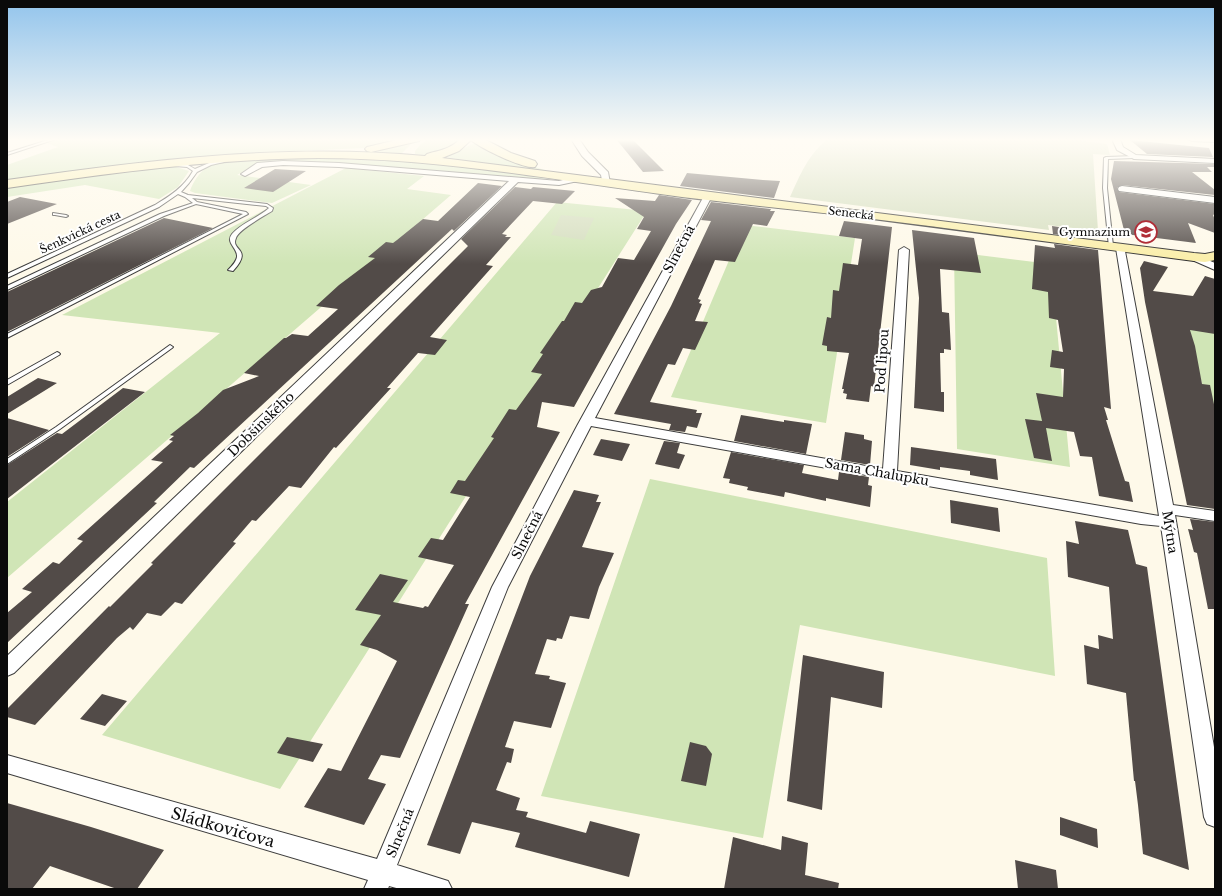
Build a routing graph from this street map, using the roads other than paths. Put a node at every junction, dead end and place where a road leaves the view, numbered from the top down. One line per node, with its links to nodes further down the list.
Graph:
1 (31, 181): 9 (main road, Senecká)
2 (189, 181): 11 (lane, Šenkvická cesta)
3 (514, 181): 35 (street, Dobšinského)
4 (527, 181): 5 (street)
5 (566, 181)
6 (593, 181): 8 (main road, Senecká)
7 (1105, 181): 18 (lane)
8 (606, 183): 13 (main road, Senecká)
9 (10, 184)
10 (1122, 190): 14 (street)
11 (178, 192): 12 (lane); 24 (lane, Šenkvická cesta)
12 (187, 196): 15 (lane); 23 (lane)
13 (708, 196): 18 (main road, Senecká); 30 (street, Slnečná)
14 (1215, 200)
15 (196, 203): 25 (lane); 26 (lane)
16 (55, 214): 17 (lane)
17 (66, 216)
18 (1116, 247): 21 (main road, Senecká); 33 (street, Mýtna)
19 (904, 250): 32 (street, Pod lipou)
20 (1215, 256): 21 (main road, Senecká)
21 (1194, 257): 22 (street)
22 (1215, 267)
23 (231, 270)
24 (7, 276)
25 (7, 288)
26 (7, 336)
27 (170, 347): 31 (lane)
28 (57, 354): 29 (lane)
29 (7, 383)
30 (587, 421): 32 (street, Sama Chalupku); 38 (street, Slnečná)
31 (7, 462)
32 (890, 474): 33 (street, Sama Chalupku)
33 (1167, 515): 34 (street, Sama Chalupku); 37 (street, Mýtna)
34 (1215, 516)
35 (7, 668)
36 (7, 764): 38 (street, Sládkovičova)
37 (1215, 817)
38 (380, 881): 39 (street, Sládkovičova)
39 (440, 889)

